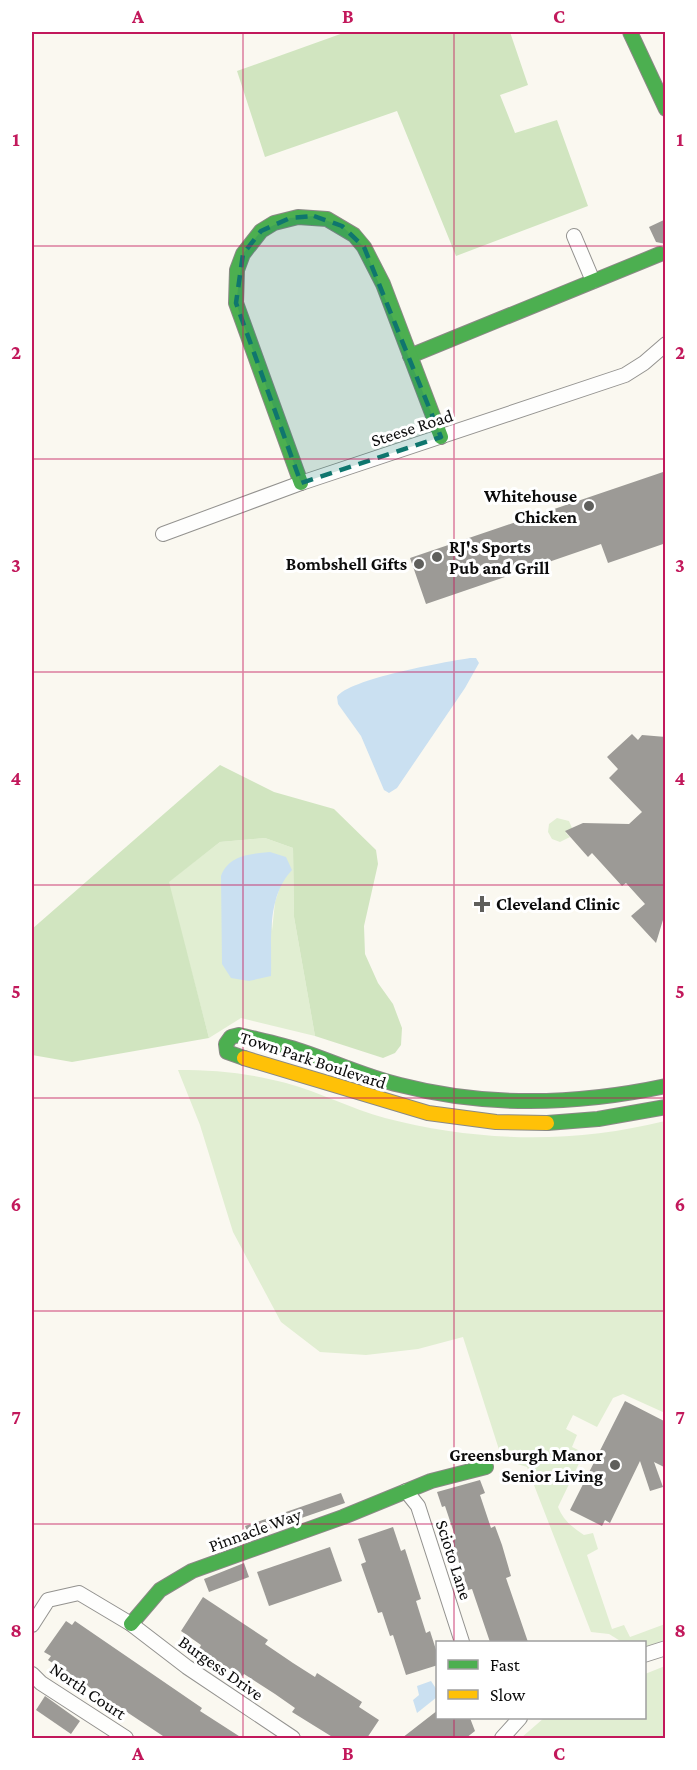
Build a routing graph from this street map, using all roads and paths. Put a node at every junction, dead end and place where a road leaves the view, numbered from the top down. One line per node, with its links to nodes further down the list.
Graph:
1 (630, 32): 2 (street)
2 (666, 109)
3 (574, 236): 5 (street)
4 (660, 254): 5 (street)
5 (593, 281): 7 (street)
6 (665, 344): 8 (street, Steese Road)
7 (410, 356): 8 (street); 9 (street)
8 (441, 437): 9 (street, Steese Road)
9 (301, 483): 10 (street, Steese Road)
10 (163, 534)
11 (666, 1086): 12 (street, Town Park Boulevard)
12 (666, 1107)
13 (486, 1467): 14 (street, Pinnacle Way)
14 (406, 1491): 15 (street, Pinnacle Way); 17 (street, Scioto Lane)
15 (131, 1624): 16 (street); 23 (street, Burgess Drive)
16 (32, 1625)
17 (462, 1641)
18 (666, 1648): 19 (street)
19 (646, 1655)
20 (32, 1674): 22 (street, North Court)
21 (515, 1719): 24 (street)
22 (126, 1738)
23 (293, 1738)
24 (502, 1738)

